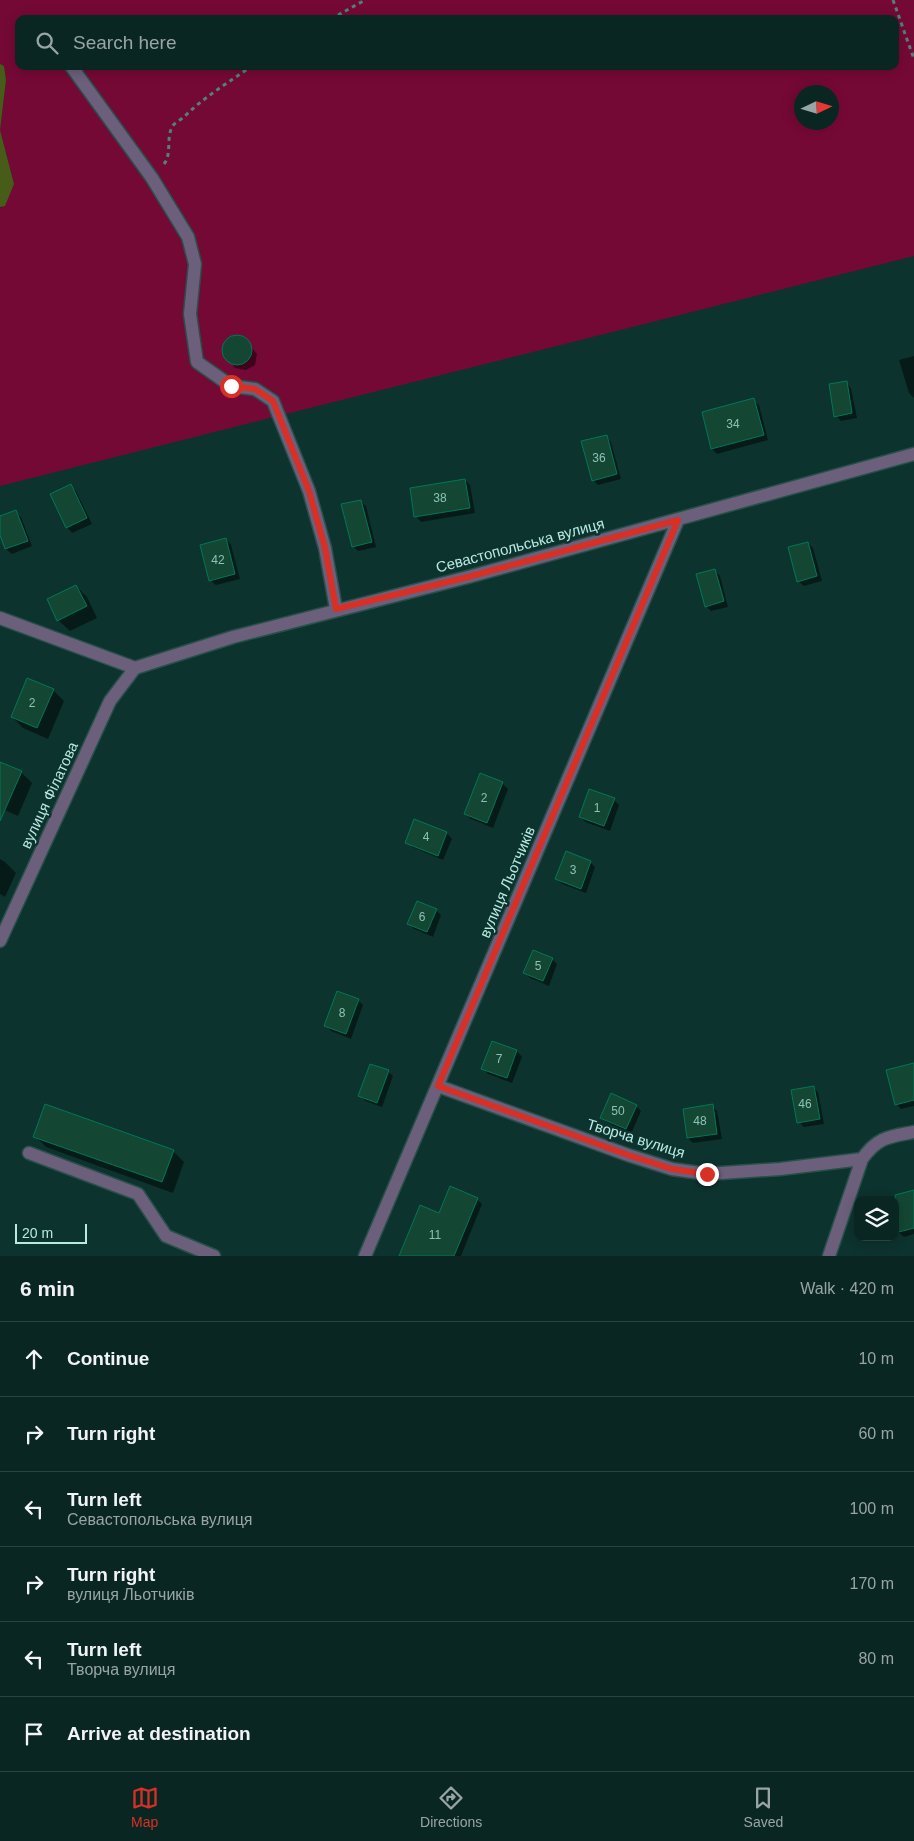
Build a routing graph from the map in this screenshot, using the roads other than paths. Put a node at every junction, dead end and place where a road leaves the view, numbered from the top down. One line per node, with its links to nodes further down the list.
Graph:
1 (73, 70): 4 (street)
2 (914, 454): 3 (street, Севастопольська вулиця)
3 (678, 520): 4 (street, Севастопольська вулиця); 8 (street, вулиця Льотчиків)
4 (336, 609): 6 (street, Севастопольська вулиця)
5 (0, 618): 6 (street)
6 (135, 668): 7 (street, вулиця Філатова)
7 (0, 941)
8 (438, 1086): 11 (street, Творча вулиця); 13 (street, вулиця Льотчиків)
9 (914, 1132): 11 (street)
10 (28, 1153): 12 (street)
11 (862, 1159): 14 (street)
12 (214, 1256)
13 (365, 1256)
14 (829, 1256)

